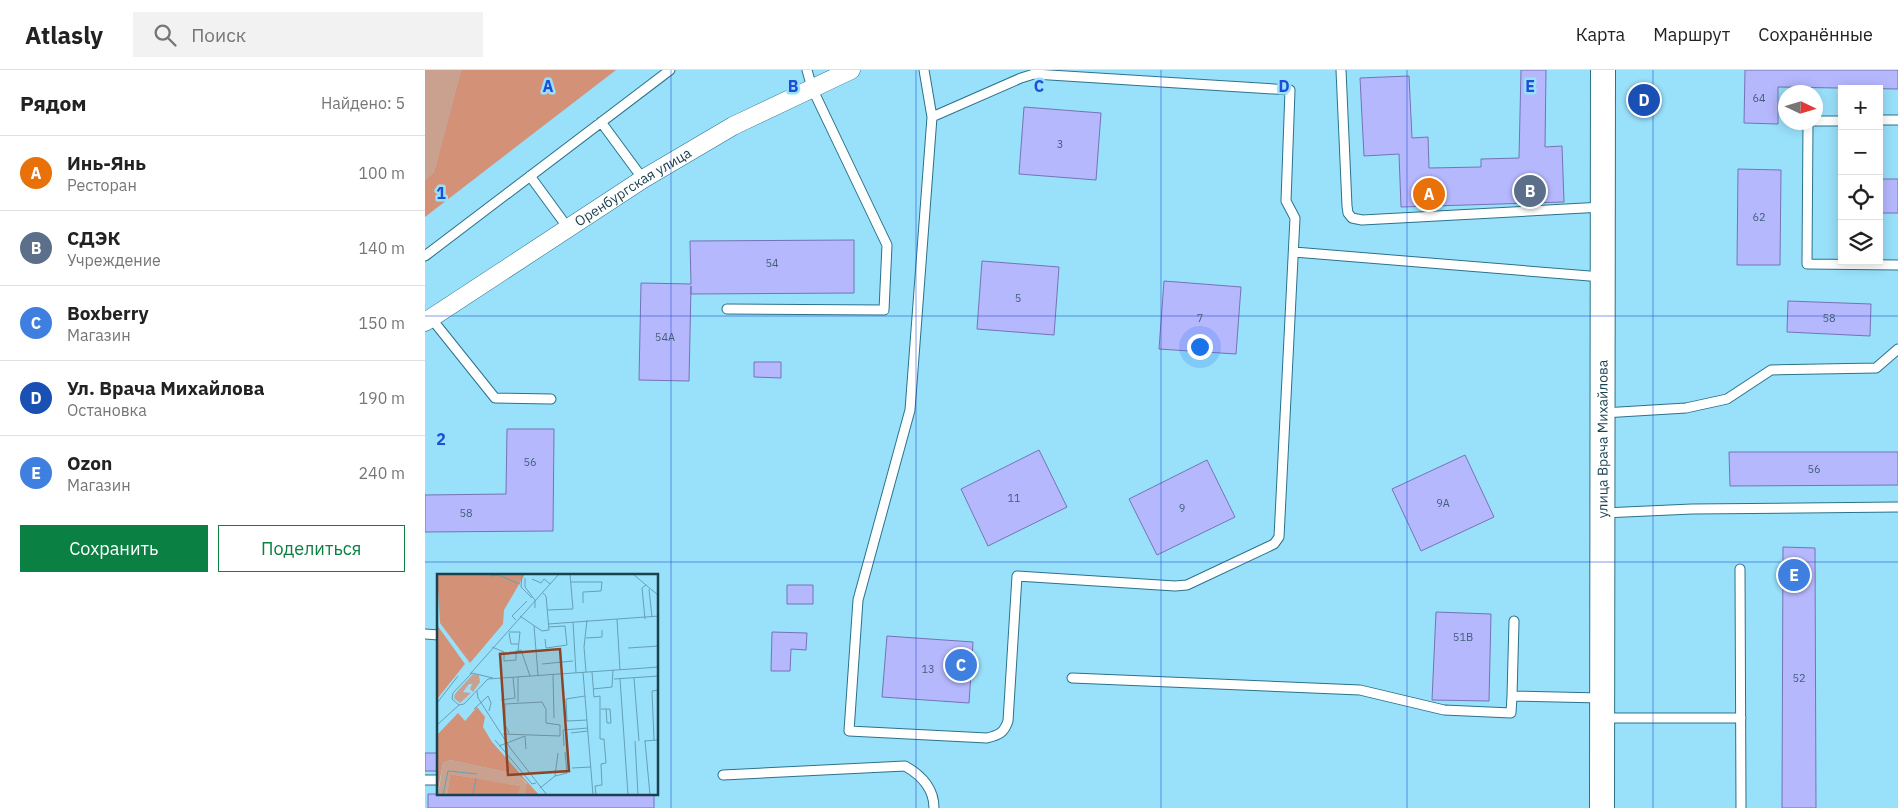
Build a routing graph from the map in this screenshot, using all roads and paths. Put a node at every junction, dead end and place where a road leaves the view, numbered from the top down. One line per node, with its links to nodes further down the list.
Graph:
1 (670, 70): 13 (lane)
2 (807, 70): 7 (lane)
3 (851, 70): 7 (street, Оренбургская улица)
4 (924, 70): 8 (lane)
5 (1341, 70): 17 (lane)
6 (1603, 70): 17 (main road, улица Врача Михайлова)
7 (812, 88): 16 (street, Оренбургская улица); 23 (lane)
8 (932, 117): 19 (lane); 19 (lane)
9 (1883, 120): 10 (lane)
10 (1898, 120)
11 (1823, 121): 12 (lane)
12 (1838, 121)
13 (601, 122): 15 (lane); 16 (lane)
14 (1808, 130): 21 (lane)
15 (530, 176): 18 (lane); 20 (lane)
16 (643, 179): 18 (street, Оренбургская улица)
17 (1603, 207): 22 (main road, улица Врача Михайлова)
18 (568, 228): 24 (street, Оренбургская улица)
19 (1294, 252): 22 (lane)
20 (425, 256)
21 (1898, 265)
22 (1603, 277): 27 (main road, улица Врача Михайлова)
23 (727, 309)
24 (428, 320): 26 (lane)
25 (1898, 349): 27 (lane)
26 (551, 399)
27 (1602, 413): 29 (main road, улица Врача Михайлова)
28 (1898, 507): 29 (lane)
29 (1602, 514): 34 (main road, улица Врача Михайлова)
30 (1741, 569): 35 (lane)
31 (1513, 621): 33 (lane)
32 (1072, 678): 33 (lane)
33 (1512, 696): 34 (lane)
34 (1602, 708): 35 (lane); 38 (main road, улица Врача Михайлова)
35 (1741, 718): 39 (lane)
36 (723, 775): 37 (lane)
37 (934, 808)
38 (1601, 808)
39 (1741, 808)

